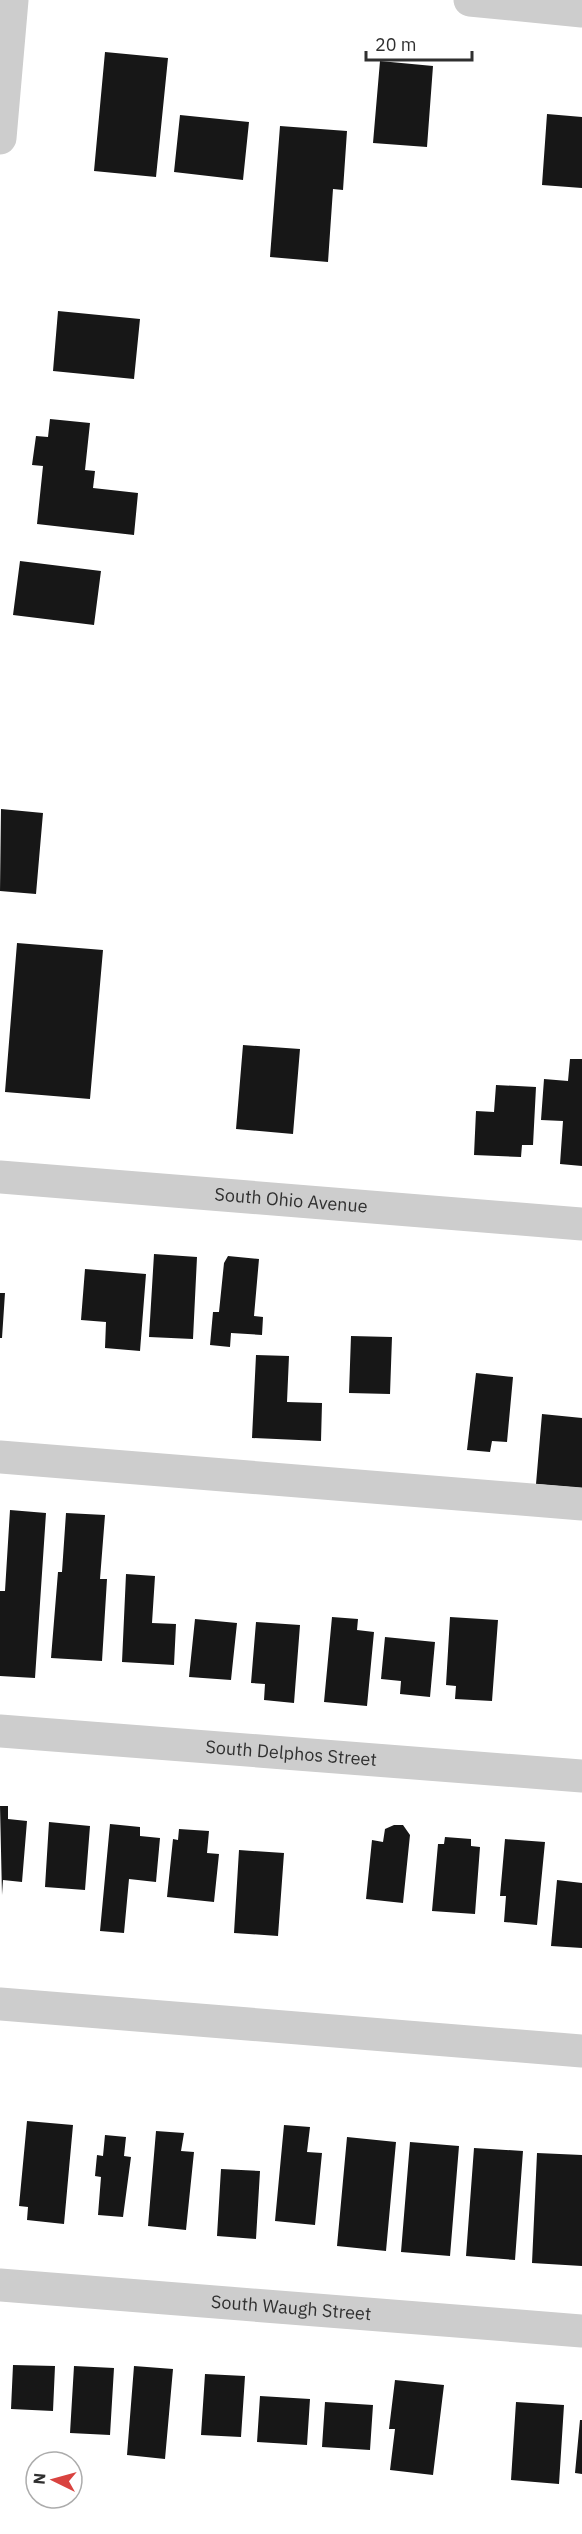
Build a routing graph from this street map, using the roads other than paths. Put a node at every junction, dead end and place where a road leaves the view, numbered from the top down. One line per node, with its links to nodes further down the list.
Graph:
1 (12, 0): 4 (street)
2 (470, 0): 3 (street)
3 (582, 11)
4 (0, 138)
5 (0, 1177): 6 (street, South Ohio Avenue)
6 (582, 1224)
7 (0, 1457): 8 (street)
8 (582, 1504)
9 (0, 1731): 10 (street, South Delphos Street)
10 (582, 1776)
11 (0, 2004): 12 (street)
12 (582, 2051)
13 (0, 2285): 14 (street, South Waugh Street)
14 (582, 2331)

